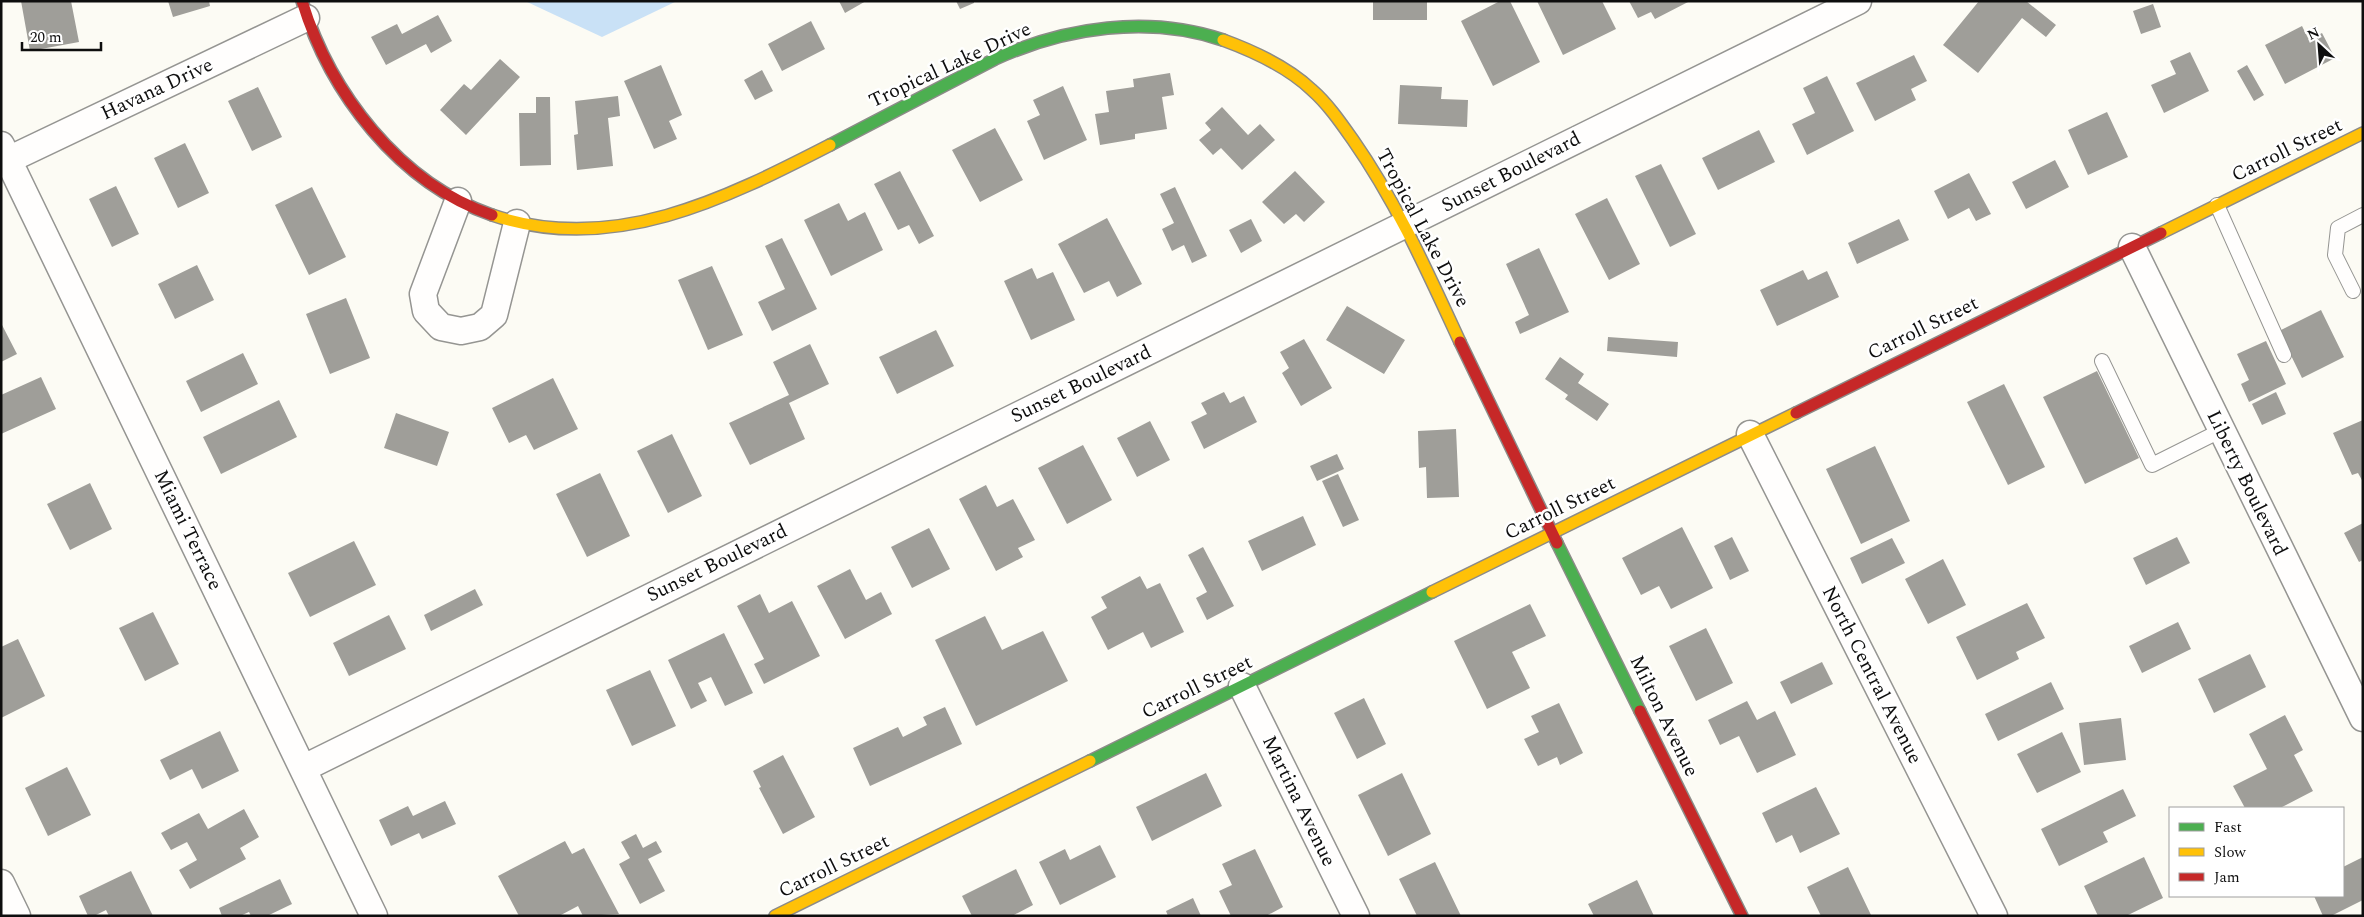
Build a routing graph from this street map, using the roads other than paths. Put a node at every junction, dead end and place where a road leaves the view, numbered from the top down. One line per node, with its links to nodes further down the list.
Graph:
1 (1858, 1): 9 (street, Sunset Boulevard)
2 (304, 10): 4 (street, Havana Drive); 5 (street, Tropical Lake Drive)
3 (2363, 133): 6 (street, Carroll Street)
4 (5, 152): 19 (street, Miami Terrace)
5 (458, 201): 8 (street, Tropical Lake Drive); 8 (street)
6 (2216, 205): 10 (street, Carroll Street); 12 (lane)
7 (2363, 216): 11 (lane)
8 (517, 223): 9 (street, Tropical Lake Drive)
9 (1405, 225): 16 (street, Tropical Lake Drive); 19 (street, Sunset Boulevard)
10 (2132, 247): 14 (street, Liberty Boulevard); 15 (street, Carroll Street)
11 (2353, 291)
12 (2284, 355)
13 (2102, 361): 14 (lane)
14 (2222, 430): 18 (street, Liberty Boulevard)
15 (1750, 434): 16 (street, Carroll Street); 26 (street, North Central Avenue)
16 (1552, 533): 17 (street, Carroll Street); 25 (street, Milton Avenue)
17 (1242, 686): 23 (street, Carroll Street); 24 (street, Martina Avenue)
18 (2363, 718)
19 (304, 768): 22 (street, Miami Terrace)
20 (1, 883): 21 (street)
21 (18, 916)
22 (374, 916)
23 (774, 916)
24 (1356, 916)
25 (1742, 916)
26 (1994, 916)

